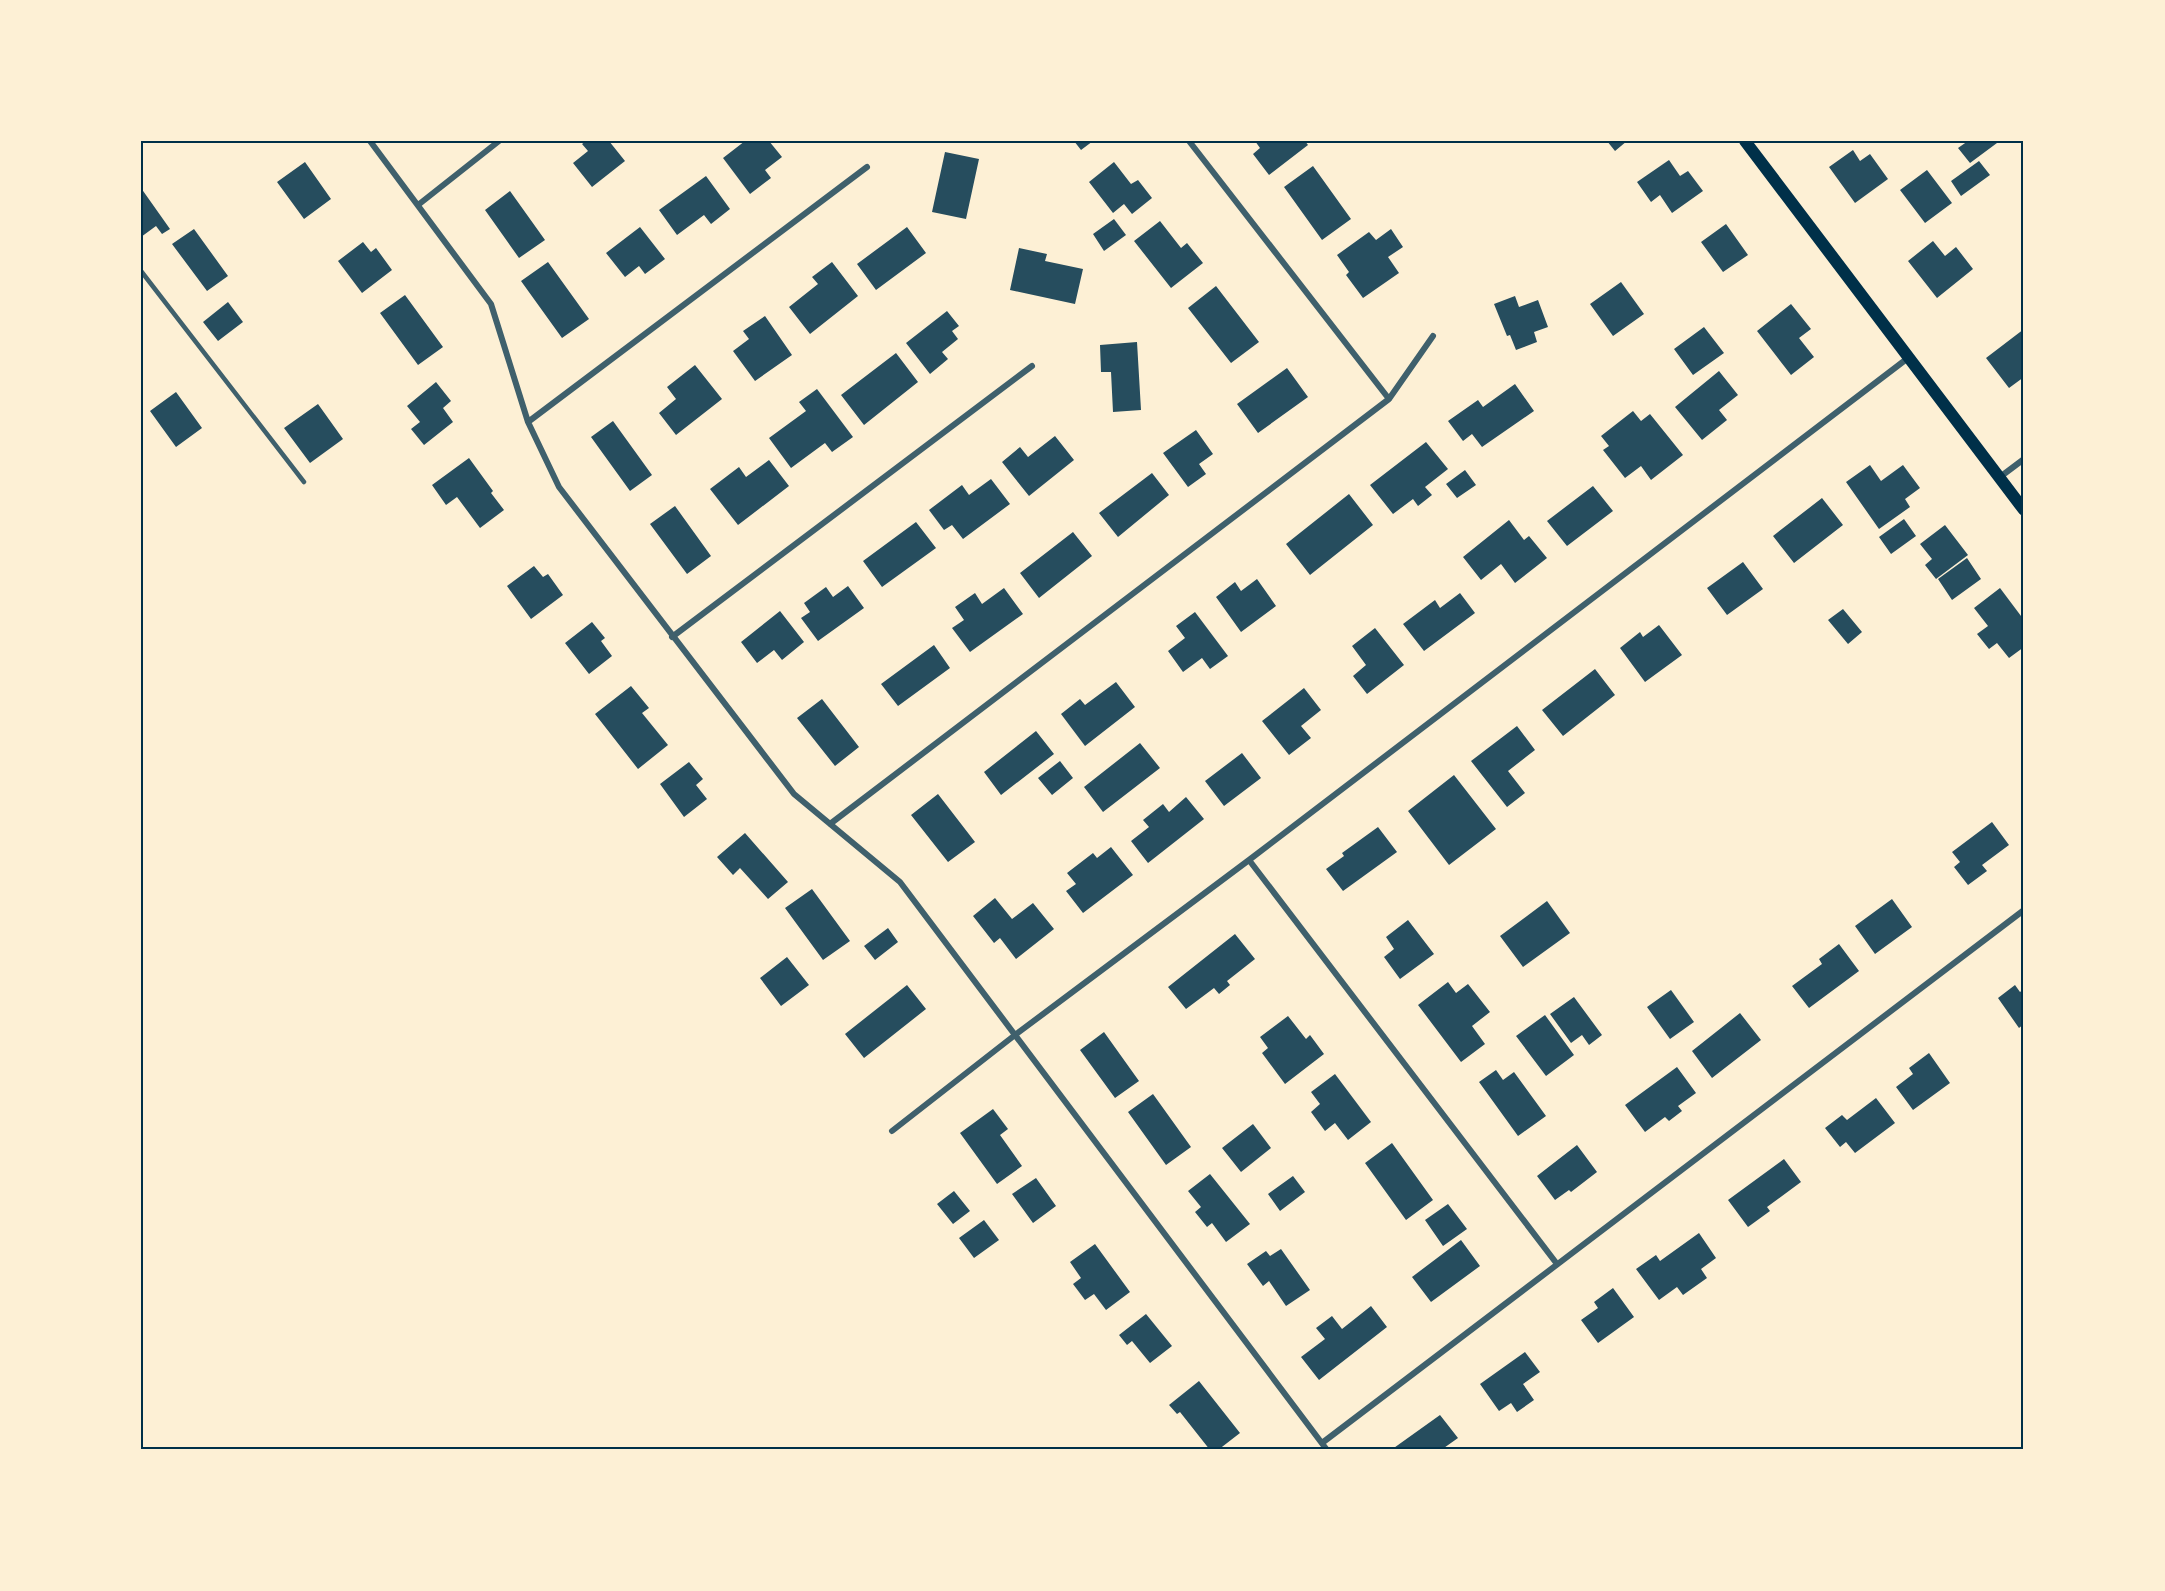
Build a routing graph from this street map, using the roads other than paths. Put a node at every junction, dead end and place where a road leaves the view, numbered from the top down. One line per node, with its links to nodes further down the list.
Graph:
1 (370, 141): 6 (street)
2 (499, 141): 6 (street)
3 (1189, 141): 11 (street)
4 (1745, 141): 9 (main road)
5 (867, 167): 12 (street)
6 (418, 205): 12 (street)
7 (141, 271): 15 (lane)
8 (1433, 336): 11 (street)
9 (1909, 357): 14 (main road); 19 (street)
10 (1032, 366): 17 (street)
11 (1389, 399): 18 (street)
12 (528, 422): 17 (street)
13 (2024, 459): 14 (street)
14 (1999, 477): 16 (main road)
15 (304, 482)
16 (2024, 510)
17 (672, 637): 18 (street)
18 (830, 824): 21 (street)
19 (1249, 860): 21 (street); 23 (street)
20 (2024, 910): 23 (street)
21 (1015, 1035): 22 (street); 24 (street)
22 (892, 1131)
23 (1557, 1264): 24 (street)
24 (1322, 1443): 25 (street)
25 (1327, 1450)

